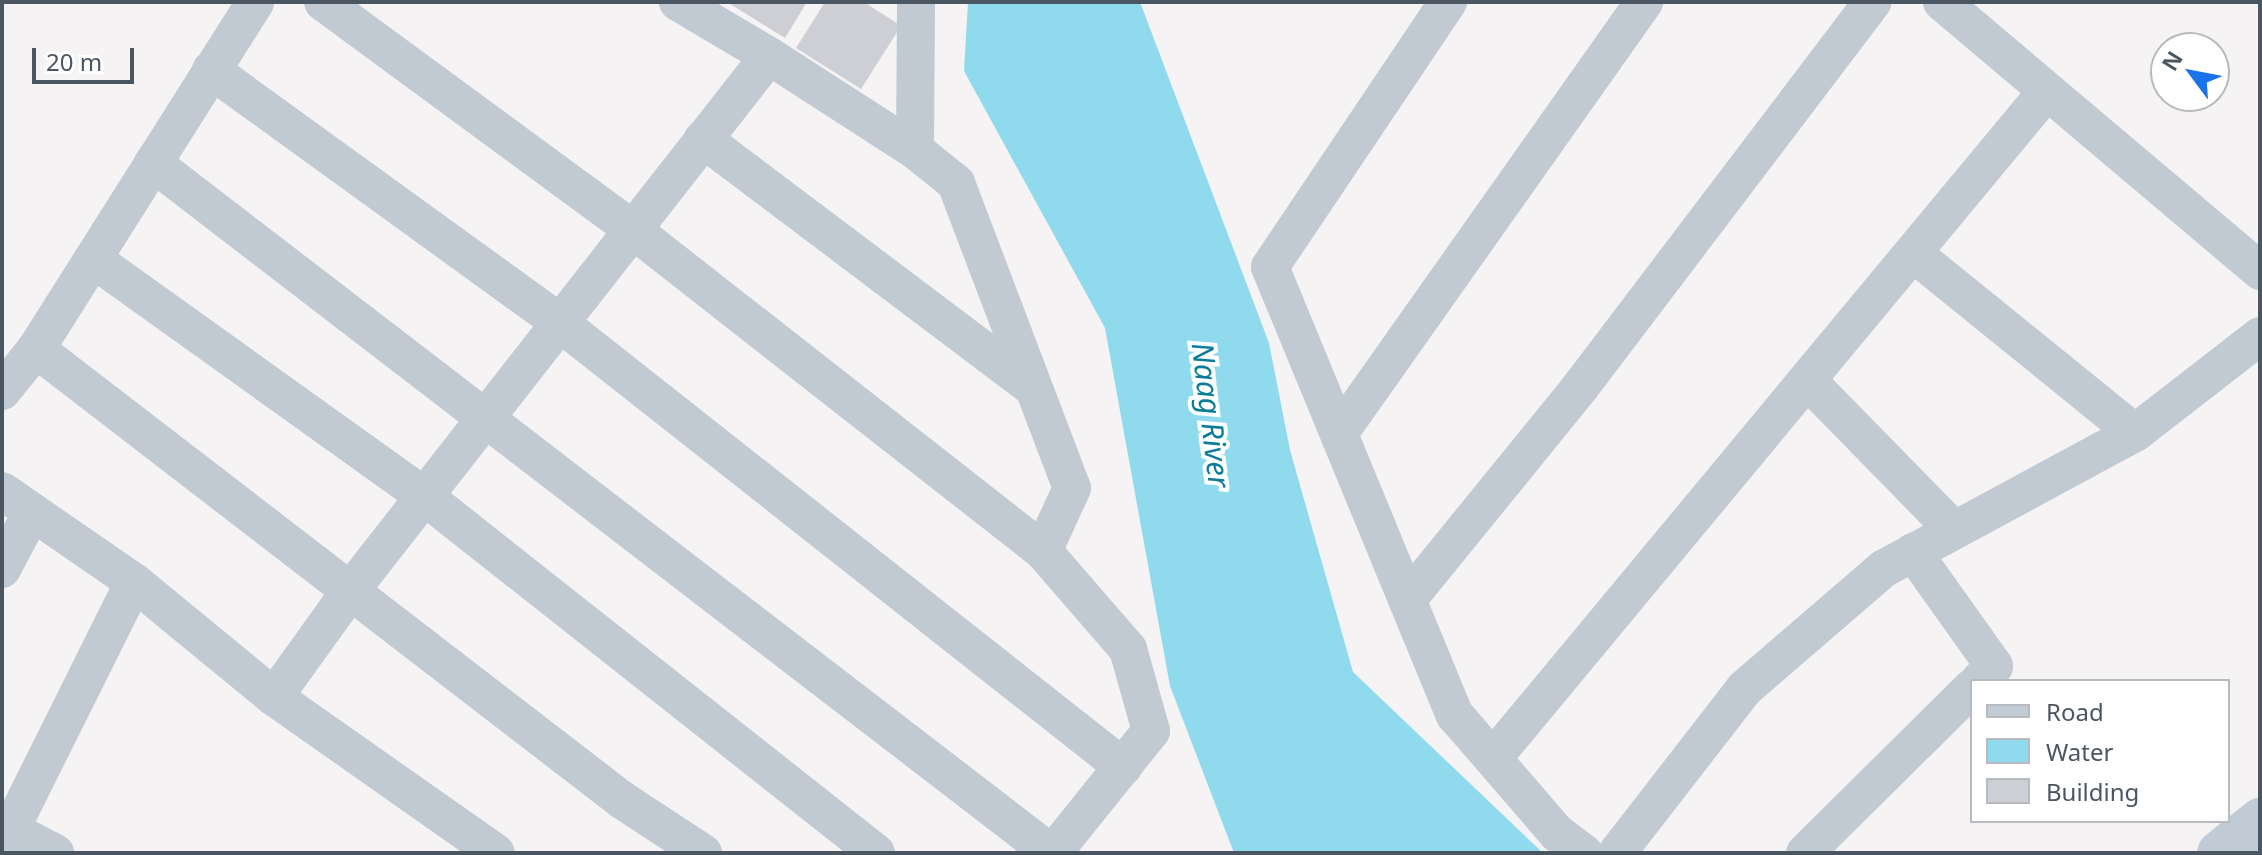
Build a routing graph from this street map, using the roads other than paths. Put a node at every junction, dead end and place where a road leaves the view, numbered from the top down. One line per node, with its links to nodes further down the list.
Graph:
1 (255, 2): 10 (street)
2 (323, 2): 15 (street)
3 (678, 2): 9 (street)
4 (916, 2): 13 (street)
5 (1448, 2): 26 (street)
6 (1644, 2): 26 (street)
7 (1872, 2): 36 (street)
8 (1942, 2): 11 (street)
9 (769, 56): 12 (street); 13 (street)
10 (211, 70): 14 (street); 19 (street)
11 (2047, 91): 16 (street); 18 (street)
12 (703, 139): 15 (street); 23 (street)
13 (915, 150): 23 (street)
14 (153, 163): 17 (street); 25 (street)
15 (633, 230): 19 (street); 31 (street)
16 (1914, 254): 22 (street); 27 (street)
17 (93, 259): 21 (street); 28 (street)
18 (2260, 271)
19 (560, 323): 25 (street); 41 (street)
20 (2260, 336): 27 (street)
21 (36, 349): 24 (street); 35 (street)
22 (1809, 382): 30 (street); 40 (street)
23 (1033, 388): 31 (street)
24 (2, 391)
25 (486, 417): 28 (street); 48 (street)
26 (1340, 432): 36 (street)
27 (2135, 433): 30 (street)
28 (424, 496): 35 (street); 47 (street)
29 (16, 502): 33 (street); 34 (street)
30 (1954, 530): 32 (street)
31 (1043, 551): 41 (street)
32 (1913, 552): 37 (street); 50 (street)
33 (2, 569)
34 (134, 582): 39 (street); 43 (street)
35 (351, 590): 39 (street); 46 (street)
36 (1408, 599): 40 (street)
37 (1981, 679)
38 (1970, 690): 51 (street)
39 (274, 697): 45 (street)
40 (1493, 758): 49 (street)
41 (1123, 767): 48 (street)
42 (2260, 820): 52 (street)
43 (5, 836): 44 (street)
44 (55, 853)
45 (496, 853)
46 (703, 853)
47 (876, 853)
48 (1052, 853)
49 (1584, 853)
50 (1617, 853)
51 (1805, 853)
52 (2219, 853)

